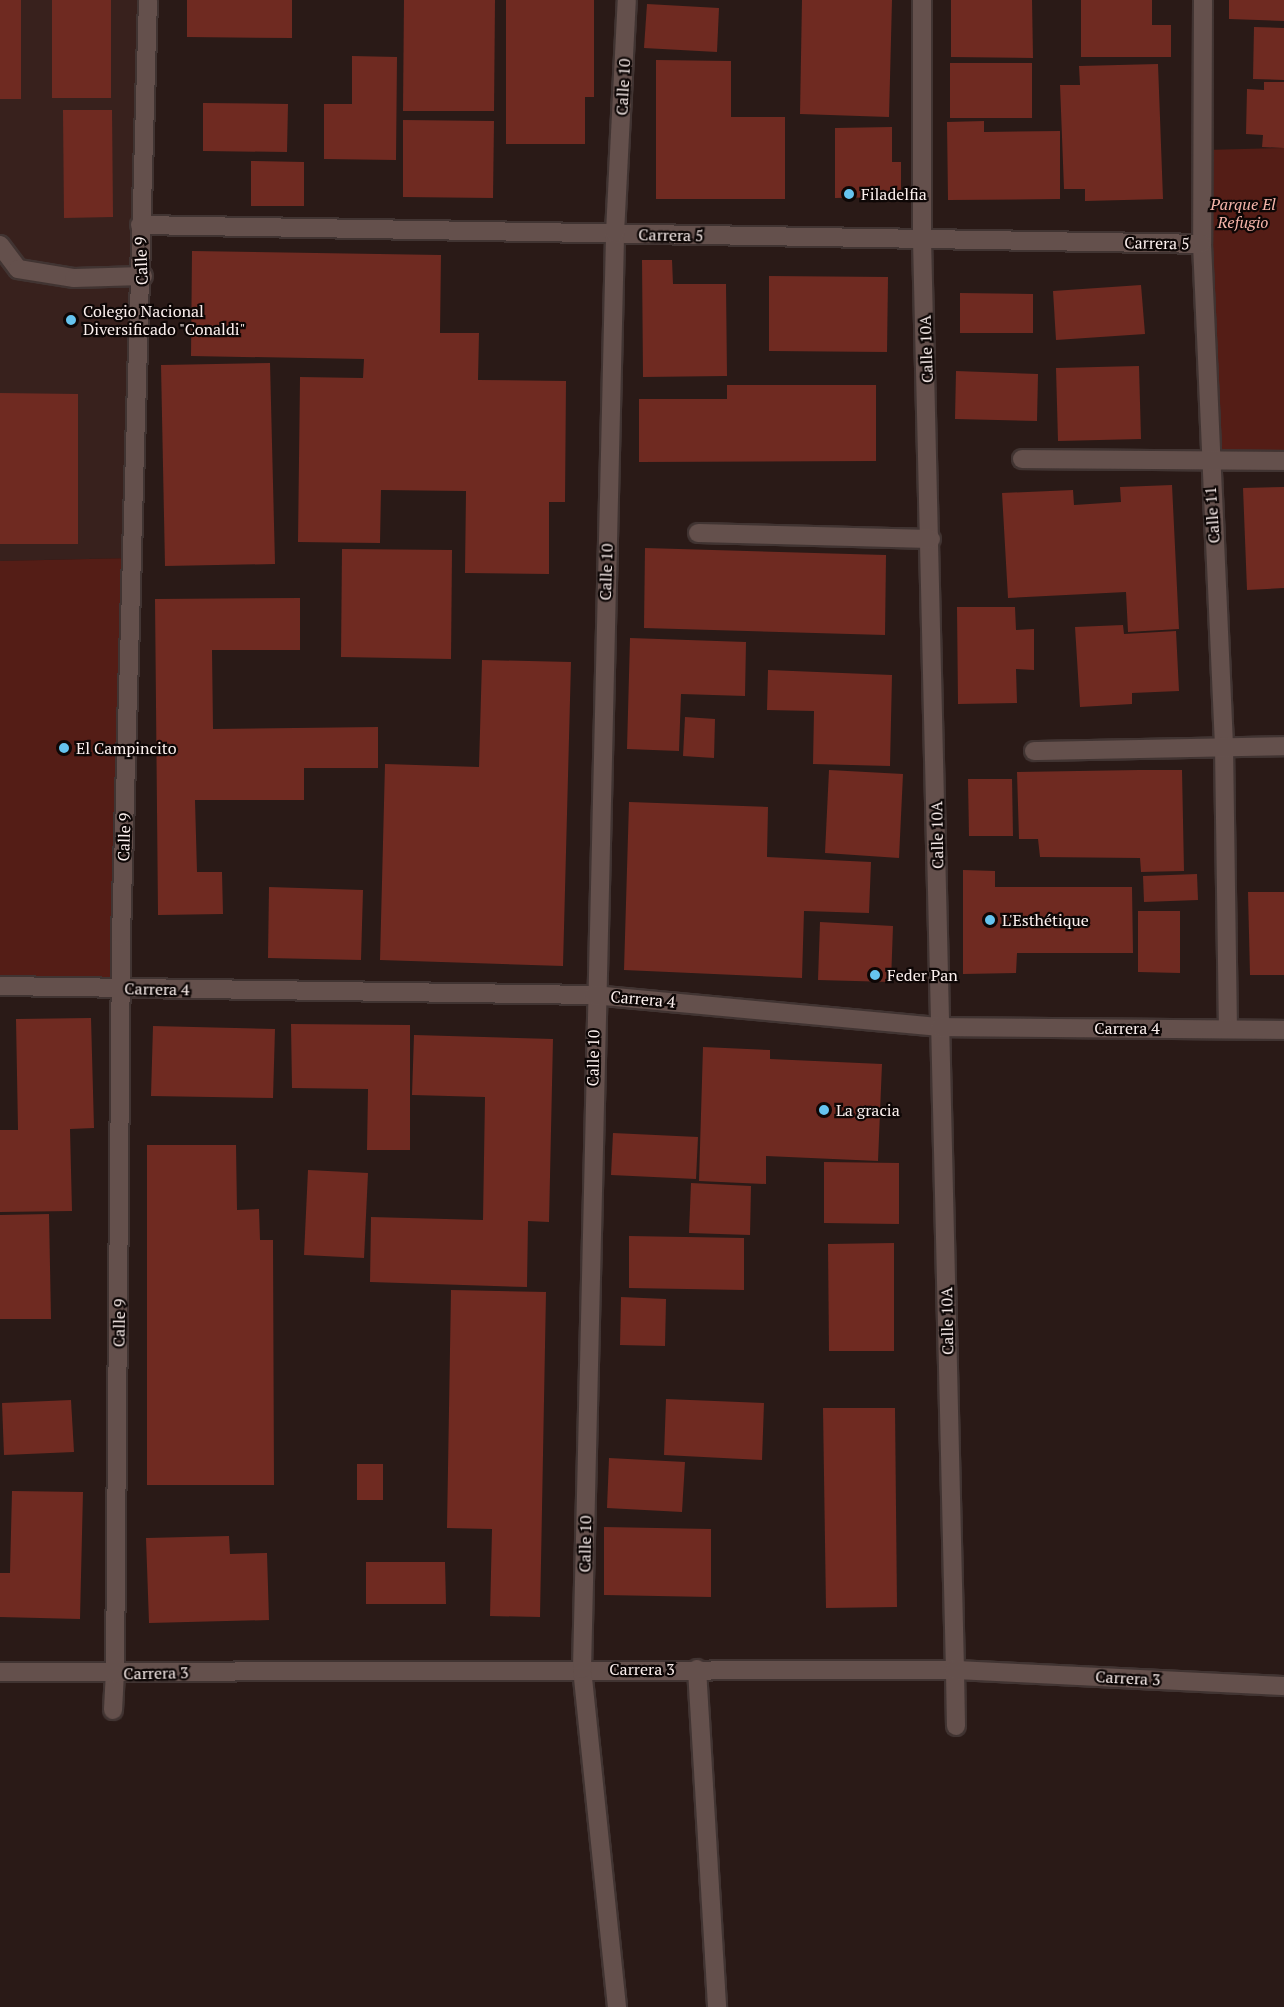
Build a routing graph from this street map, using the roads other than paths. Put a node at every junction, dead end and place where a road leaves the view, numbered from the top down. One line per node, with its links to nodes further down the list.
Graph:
1 (148, 0): 5 (street, Calle 9)
2 (627, 0): 6 (street, Calle 10)
3 (922, 0): 7 (street, Calle 10A)
4 (1203, 0): 9 (street, Calle 11)
5 (140, 225): 6 (street, Carrera 5); 10 (street, Calle 9)
6 (615, 233): 7 (street, Carrera 5); 21 (street, Calle 10)
7 (922, 239): 9 (street, Carrera 5); 15 (street, Calle 10A)
8 (0, 244): 10 (street)
9 (1202, 244): 13 (street, Calle 11)
10 (143, 276): 20 (street, Calle 9)
11 (1022, 459): 13 (street)
12 (1284, 460): 13 (street)
13 (1208, 461): 16 (street, Calle 11)
14 (698, 533): 15 (street)
15 (931, 539): 22 (street, Calle 10A)
16 (1224, 746): 17 (street); 18 (street); 23 (street, Calle 11)
17 (1284, 746)
18 (1034, 751)
19 (0, 986): 20 (street, Carrera 4)
20 (123, 988): 21 (street, Carrera 4); 29 (street, Calle 9)
21 (594, 995): 22 (street, Carrera 4); 25 (street, Calle 10)
22 (940, 1027): 23 (street, Carrera 4); 27 (street, Calle 10A)
23 (1228, 1029): 24 (street, Carrera 4)
24 (1284, 1030)
25 (582, 1669): 26 (street, Carrera 3); 29 (street, Carrera 3); 33 (street, Calle 10)
26 (696, 1669): 27 (street, Carrera 3); 34 (street)
27 (955, 1670): 30 (street, Carrera 3); 32 (street, Calle 10A)
28 (0, 1672): 29 (street, Carrera 3)
29 (115, 1674): 31 (street, Calle 9)
30 (1284, 1686)
31 (113, 1710)
32 (956, 1726)
33 (617, 2007)
34 (717, 2007)

